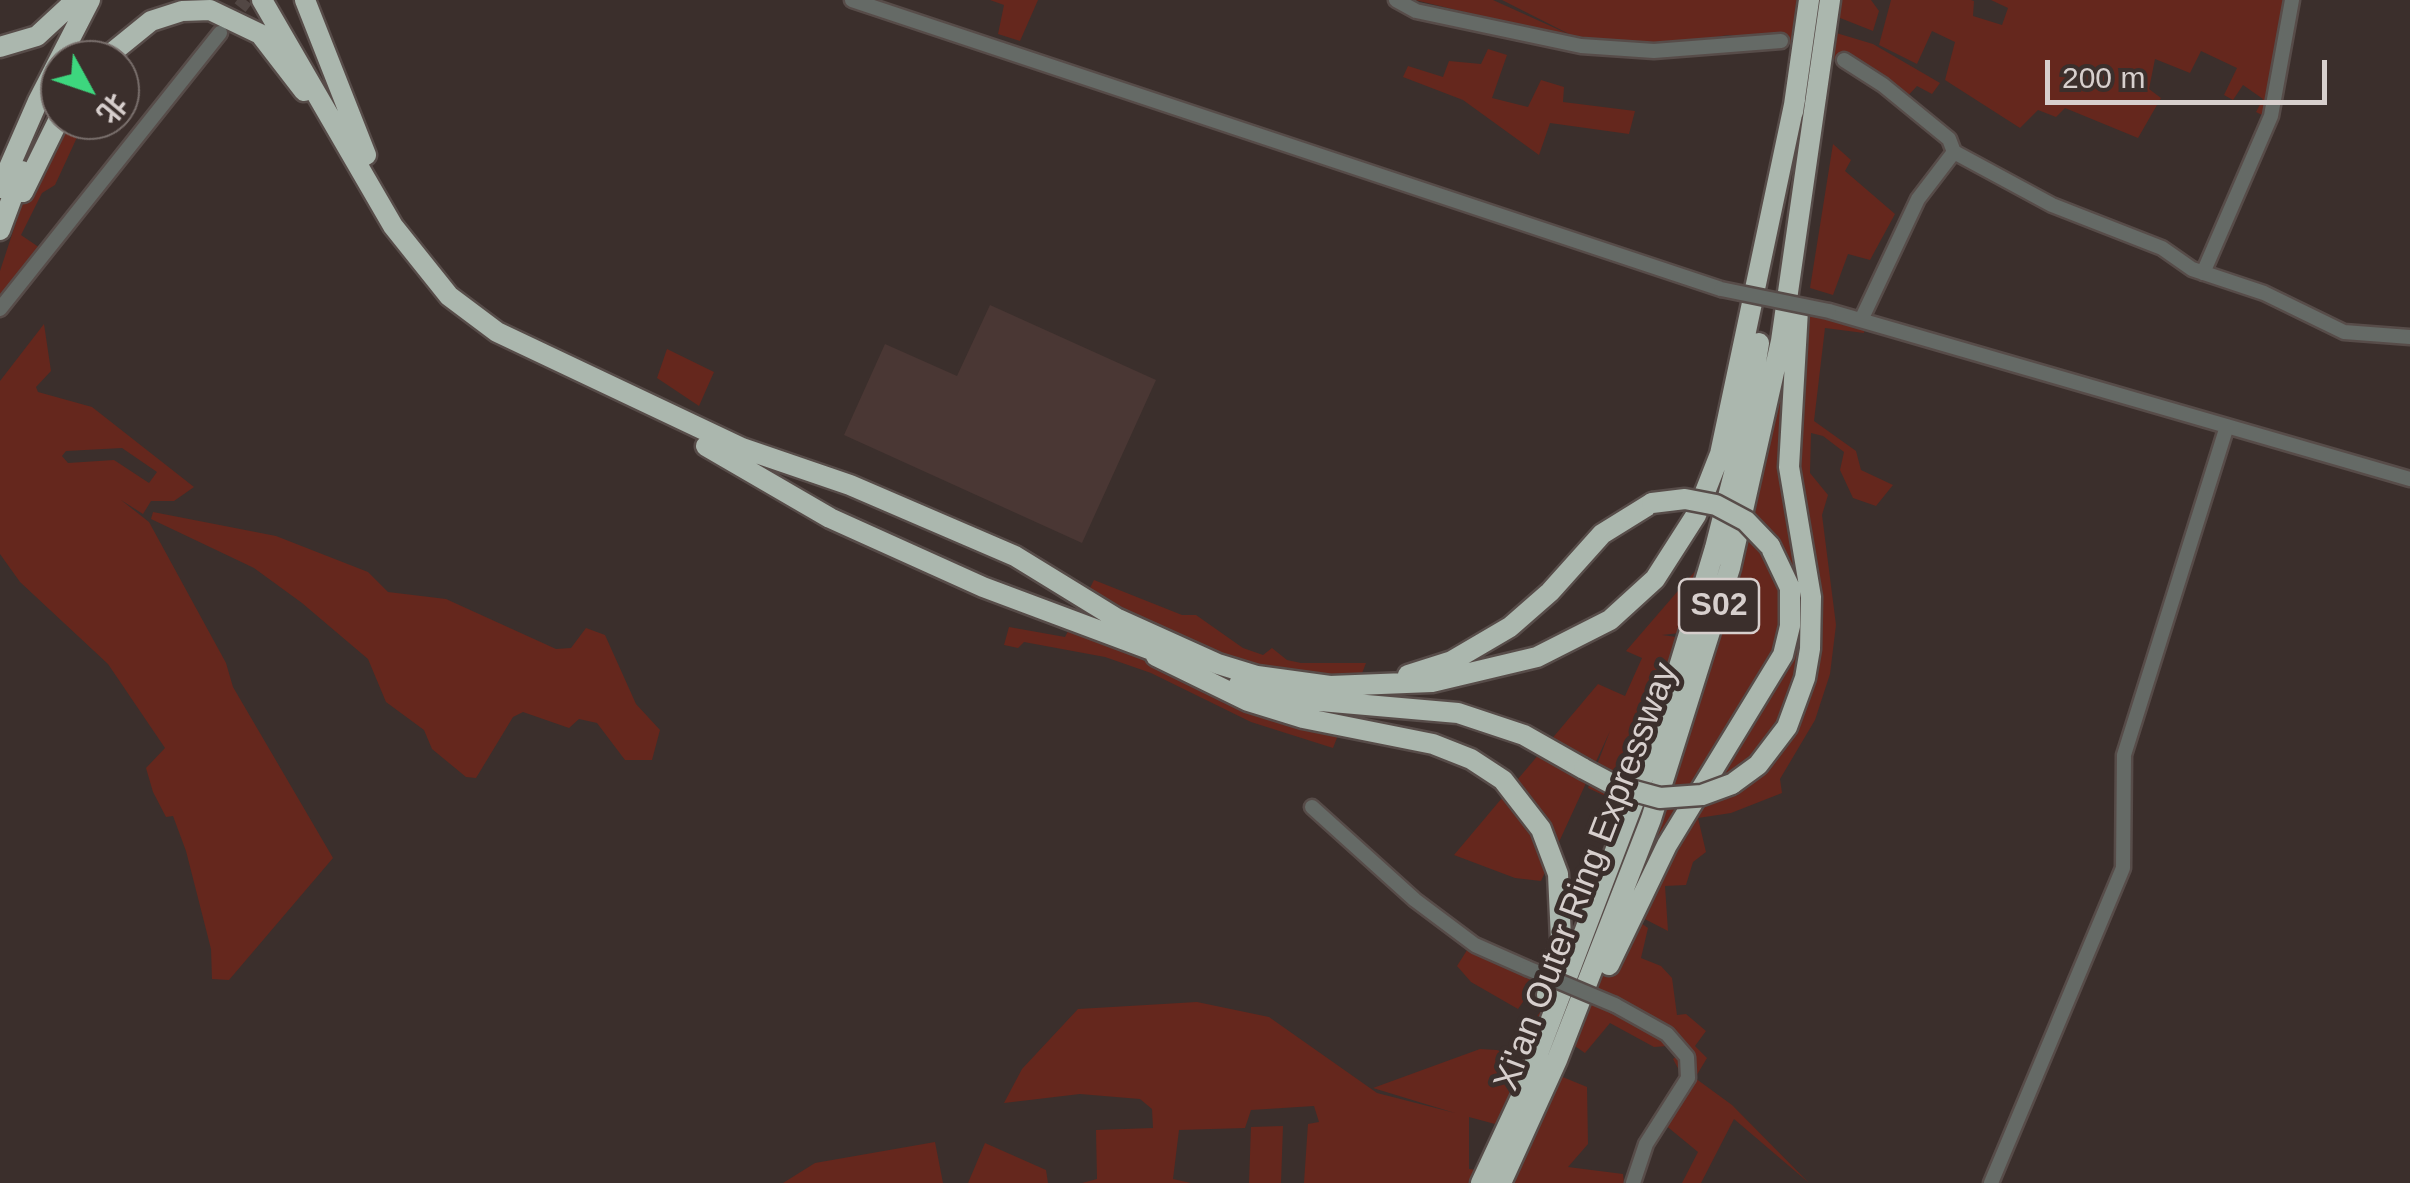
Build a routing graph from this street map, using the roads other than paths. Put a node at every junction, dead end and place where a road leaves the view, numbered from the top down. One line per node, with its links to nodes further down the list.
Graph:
1 (76, 0): 16 (highway)
2 (90, 0): 24 (highway)
3 (106, 0): 13 (highway)
4 (250, 0): 18 (highway)
5 (262, 0): 27 (highway)
6 (305, 0): 27 (highway)
7 (852, 0): 30 (street, bridge)
8 (1396, 0): 15 (street)
9 (1809, 0): 19 (highway, Xi'an Outer Ring Expressway / S02)
10 (1830, 0): 22 (highway, Xi'an Outer Ring Expressway / S02)
11 (2292, 0): 28 (street)
12 (220, 33): 29 (street)
13 (83, 40)
14 (129, 40): 18 (highway)
15 (1781, 42)
16 (0, 46)
17 (1844, 60): 23 (street)
18 (304, 91): 34 (highway)
19 (1795, 100): 35 (highway); 37 (highway, Xi'an Outer Ring Expressway / S02)
20 (40, 131): 25 (highway)
21 (50, 140): 26 (highway)
22 (1810, 141): 34 (highway, bridge); 38 (highway, Xi'an Outer Ring Expressway / S02)
23 (1954, 152): 28 (street); 30 (street)
24 (0, 188)
25 (0, 230)
26 (0, 250)
27 (412, 252): 35 (highway)
28 (2204, 273): 31 (street)
29 (0, 308)
30 (1862, 318): 32 (street)
31 (2410, 338)
32 (2227, 426): 33 (street); 40 (street)
33 (2410, 479)
34 (1128, 640): 37 (highway)
35 (1330, 686): 38 (highway, bridge)
36 (1312, 806): 39 (street, bridge)
37 (1480, 1183)
38 (1502, 1183)
39 (1634, 1183)
40 (1991, 1183)

